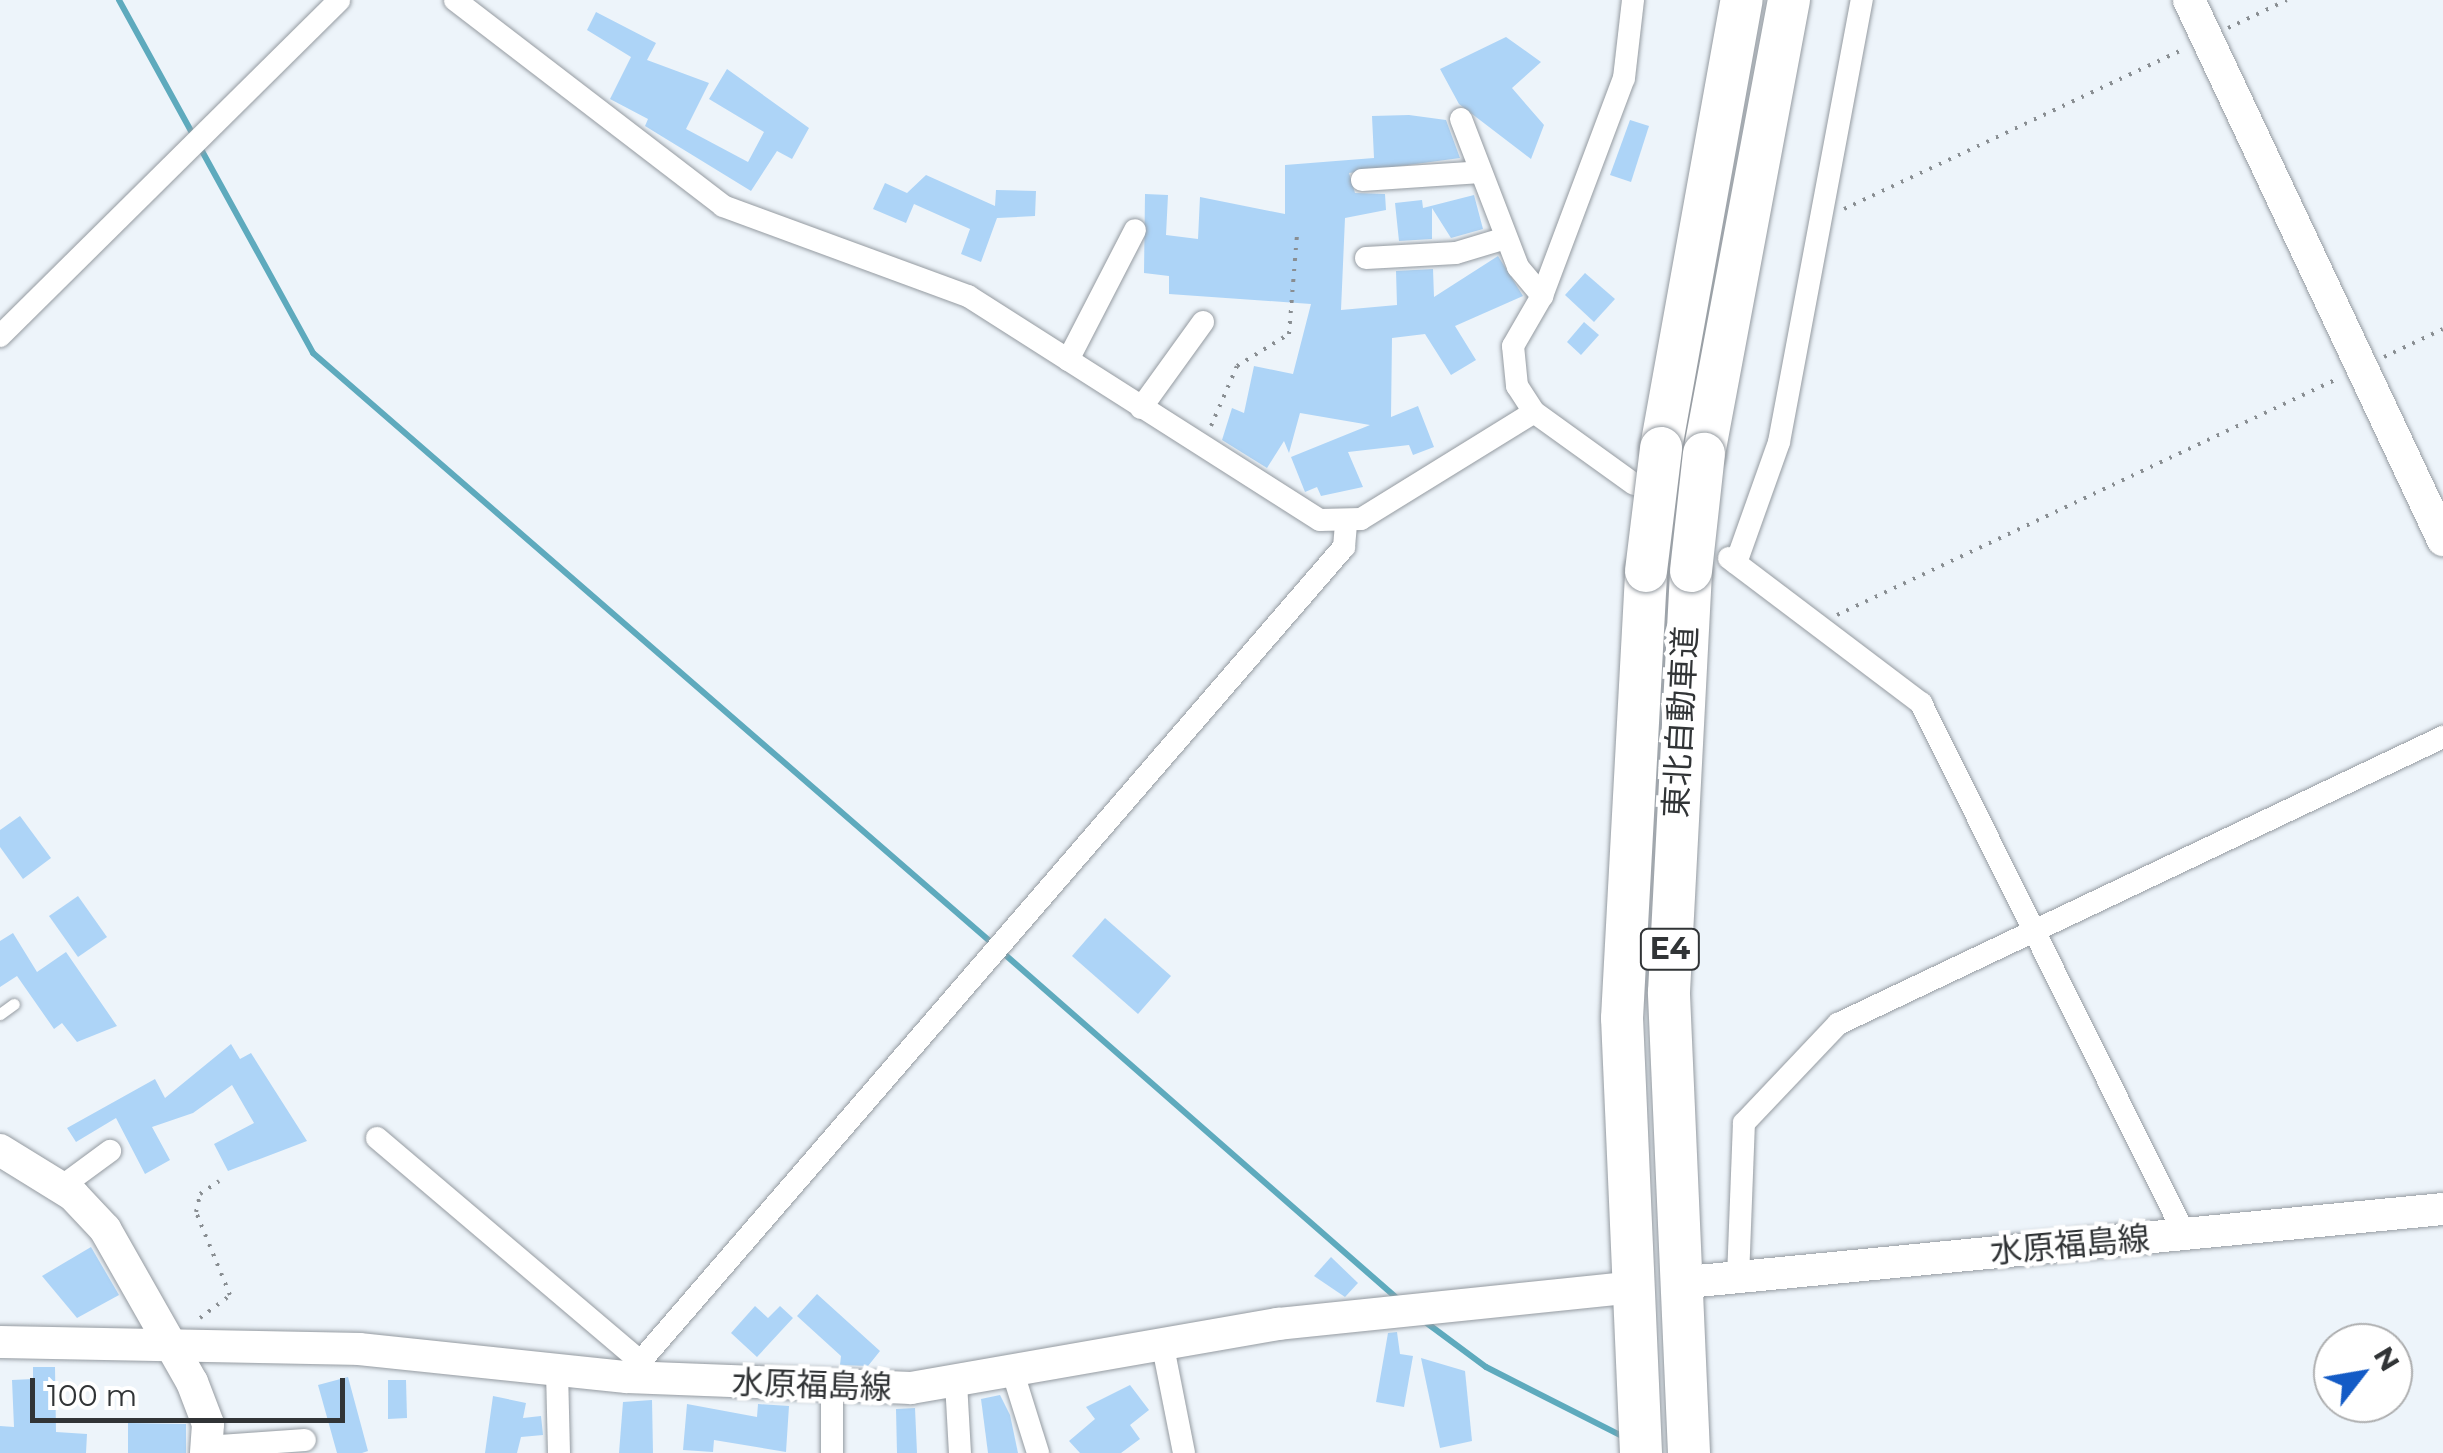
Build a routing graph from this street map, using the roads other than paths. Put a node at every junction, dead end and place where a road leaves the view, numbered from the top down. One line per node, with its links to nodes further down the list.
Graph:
1 (339, 0): 16 (street)
2 (455, 0): 17 (street)
3 (1633, 0): 14 (street)
4 (1742, 0): 36 (highway, 東北自動車道 / E4, bridge)
5 (1789, 0): 23 (highway, 東北自動車道 / E4, bridge)
6 (1862, 0): 23 (street)
7 (2189, 0): 22 (main road)
8 (1462, 119): 9 (street)
9 (1481, 172): 10 (street); 12 (street)
10 (1362, 180)
11 (1134, 230): 17 (street)
12 (1506, 238): 13 (street); 14 (street)
13 (1366, 258)
14 (1542, 296): 19 (street)
15 (1204, 322): 18 (street)
16 (0, 336)
17 (1068, 360): 18 (street)
18 (1140, 408): 21 (street)
19 (1534, 412): 20 (street); 21 (street)
20 (1634, 484)
21 (1346, 522): 40 (street)
22 (2443, 540)
23 (1718, 564): 25 (street); 53 (highway, 東北自動車道 / E4)
24 (2443, 737): 25 (street)
25 (2039, 930): 33 (street); 34 (street)
26 (14, 1004): 27 (lane)
27 (0, 1014)
28 (377, 1138): 40 (street)
29 (0, 1150): 31 (main road)
30 (110, 1151): 31 (street)
31 (61, 1187): 37 (main road)
32 (2443, 1209): 33 (main road, 水原福島線)
33 (2185, 1235): 34 (main road, 水原福島線)
34 (1738, 1278): 35 (main road, 水原福島線)
35 (1698, 1280)
36 (1624, 1305): 39 (main road, 水原福島線); 52 (highway, 東北自動車道 / E4)
37 (166, 1336): 38 (main road, 水原福島線); 41 (main road, 水原福島線); 46 (main road)
38 (0, 1342)
39 (1164, 1347): 42 (main road, 水原福島線); 51 (street)
40 (632, 1368): 41 (main road, 水原福島線); 44 (main road, 水原福島線)
41 (557, 1370): 47 (street)
42 (1013, 1373): 43 (main road, 水原福島線); 50 (street)
43 (956, 1382): 44 (main road, 水原福島線); 49 (street)
44 (832, 1389): 48 (street)
45 (306, 1440): 46 (street)
46 (206, 1450)
47 (560, 1453)
48 (832, 1453)
49 (960, 1453)
50 (1038, 1453)
51 (1184, 1453)
52 (1641, 1453)
53 (1689, 1453)

